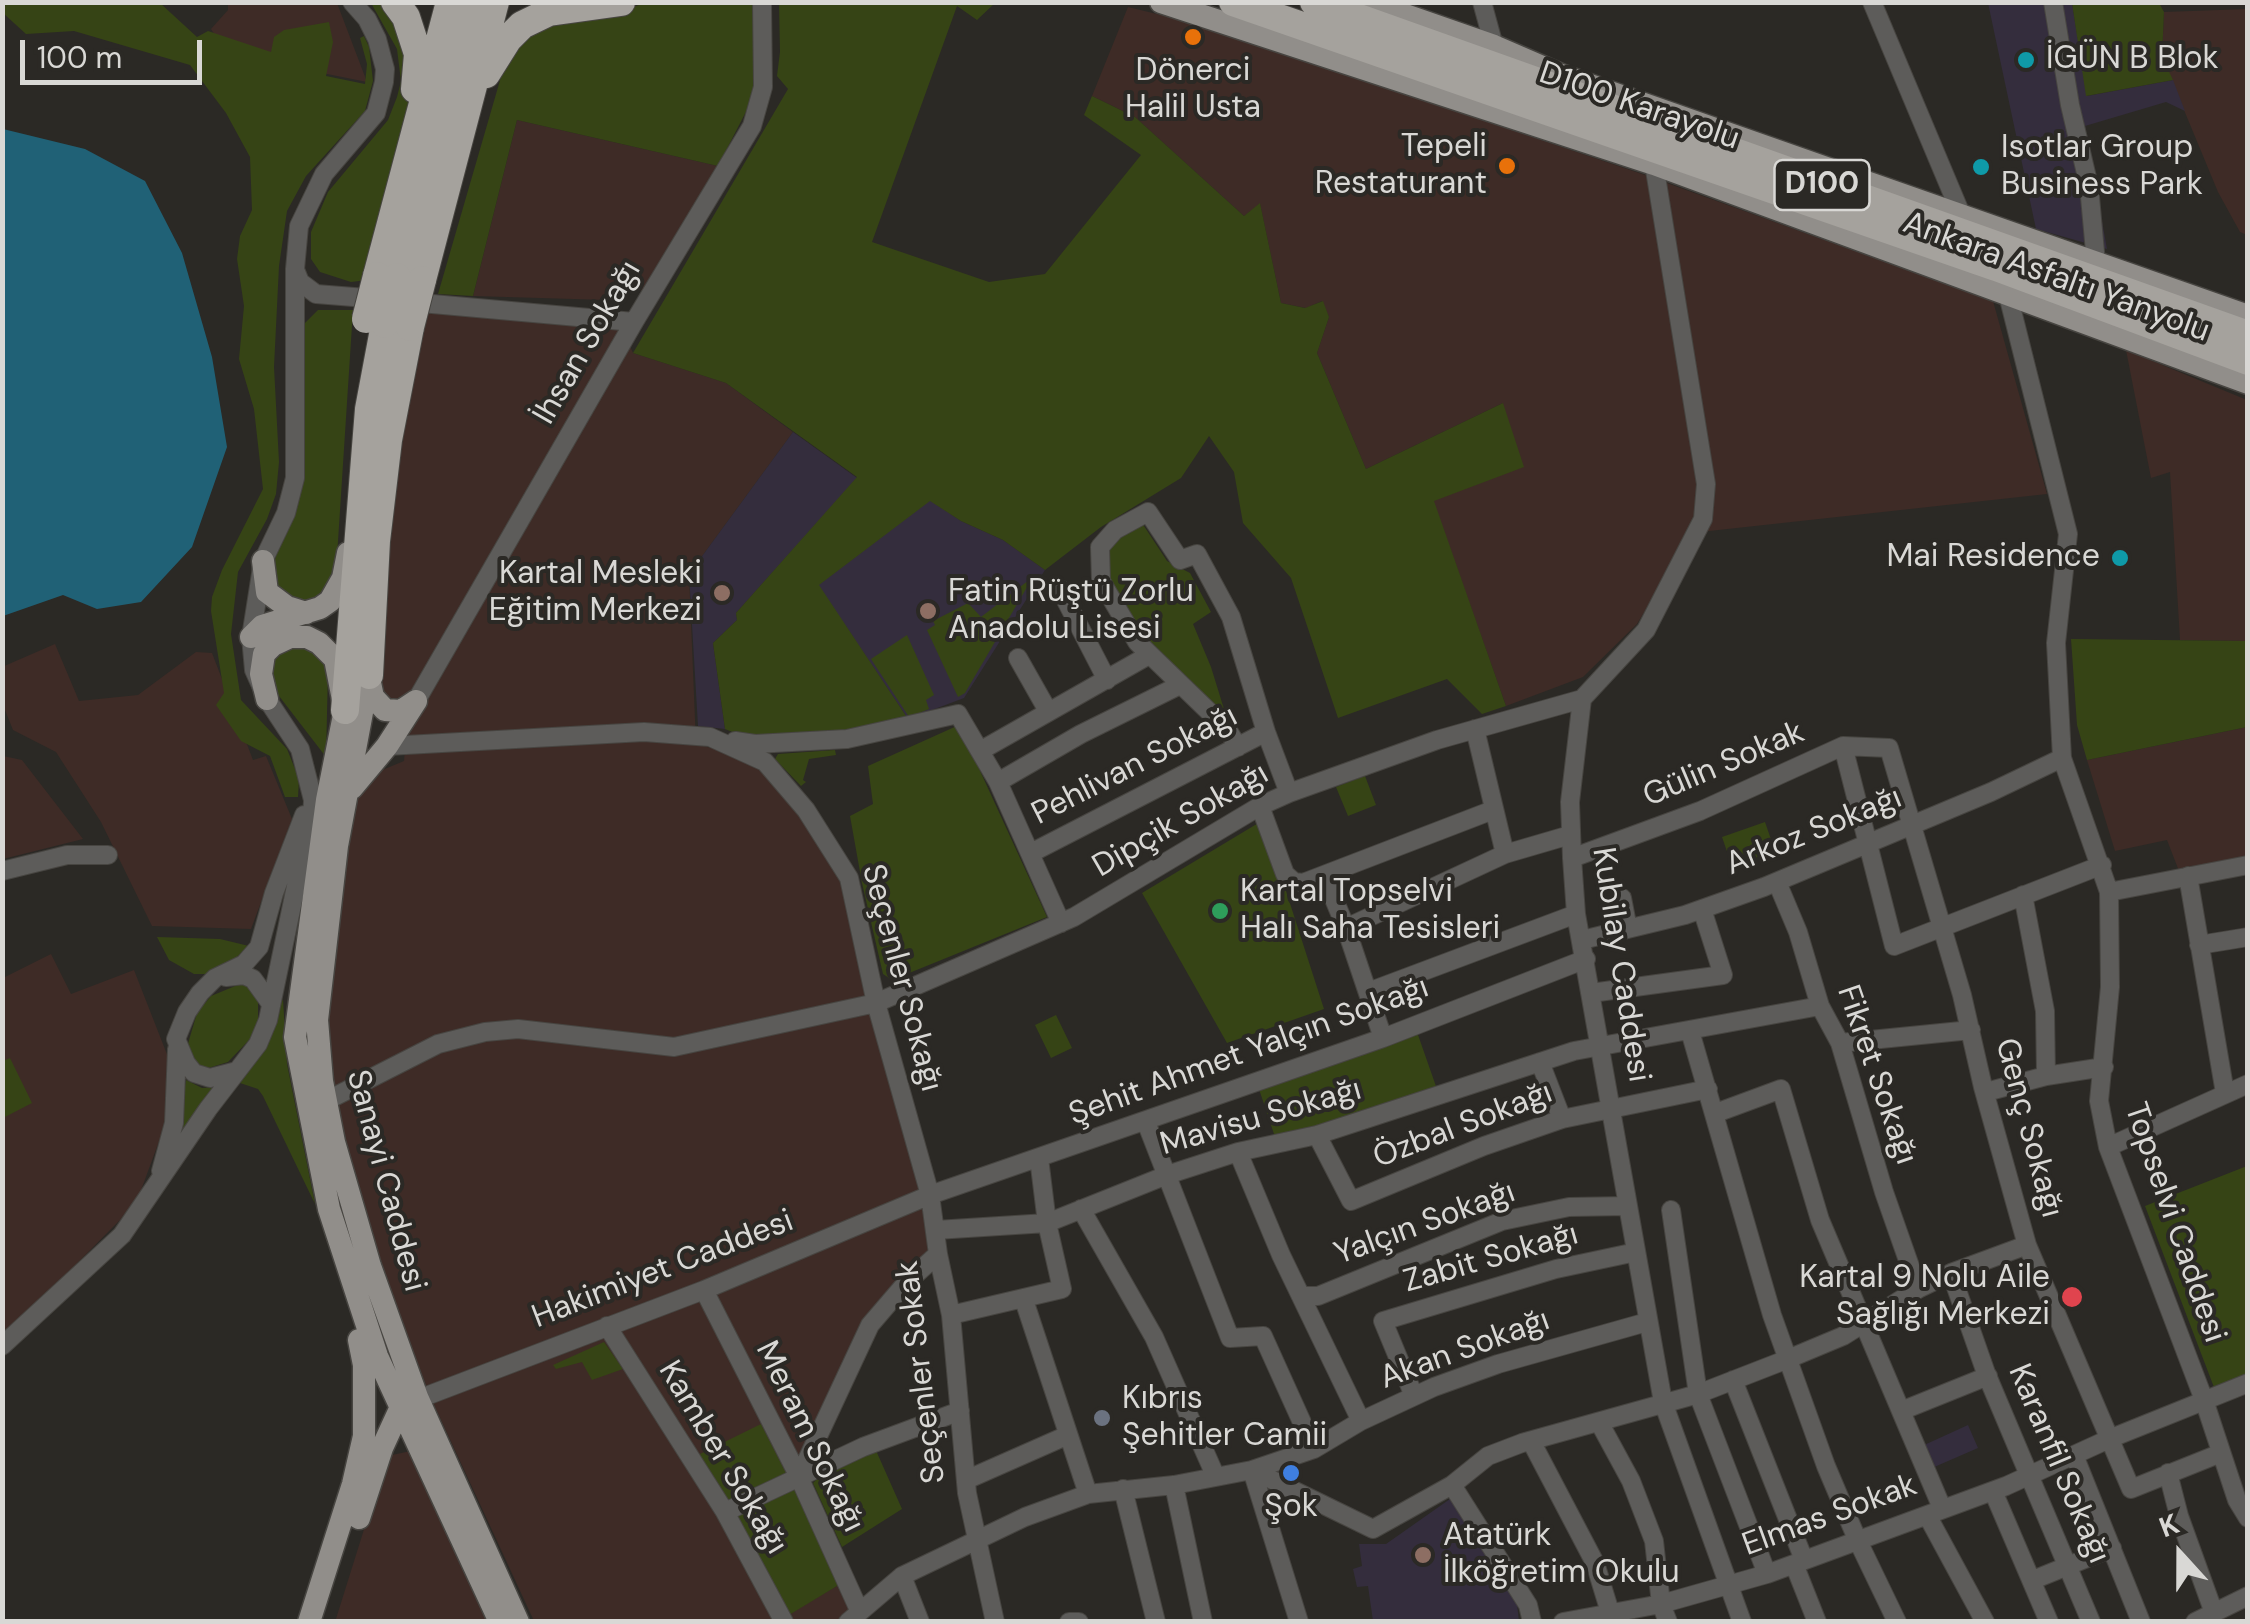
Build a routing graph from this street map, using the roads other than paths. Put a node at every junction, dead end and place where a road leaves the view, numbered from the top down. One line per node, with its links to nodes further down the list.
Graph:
1 (352, 2): 24 (street)
2 (395, 2): 20 (highway)
3 (450, 2): 20 (highway)
4 (473, 2): 25 (highway)
5 (495, 2): 19 (highway)
6 (621, 2): 19 (highway)
7 (762, 2): 29 (street, İhsan Sokağı)
8 (1161, 2): 21 (main road, Ankara Asfaltı Yanyolu)
9 (1233, 2): 18 (highway, D100 Karayolu / D100)
10 (1314, 2): 15 (highway, D100 Karayolu / D100)
11 (1368, 2): 16 (main road)
12 (1482, 2): 16 (street)
13 (1872, 2): 22 (street)
14 (2053, 2): 23 (street)
15 (1398, 31): 17 (highway, D100); 32 (highway, D100 Karayolu / D100)
16 (1494, 46): 17 (main road)
17 (1562, 75): 22 (main road)
18 (1580, 123): 21 (highway); 33 (highway, D100 Karayolu / D100)
19 (457, 145): 25 (highway)
20 (408, 155): 25 (highway)
21 (1663, 167): 27 (main road, Ankara Asfaltı Yanyolu); 45 (street)
22 (1961, 214): 23 (main road)
23 (2096, 263): 28 (main road)
24 (295, 269): 26 (street); 31 (street)
25 (398, 278): 30 (highway, bridge); 30 (highway, bridge)
26 (332, 295): 29 (street); 31 (street)
27 (2008, 295): 34 (main road, Ankara Asfaltı Yanyolu); 57 (street, Topselvi Caddesi)
28 (2248, 316)
29 (634, 322): 47 (street, İhsan Sokağı)
30 (387, 323): 35 (highway); 42 (highway)
31 (295, 328): 36 (street)
32 (2248, 335)
33 (2248, 361)
34 (2248, 383)
35 (360, 506): 38 (main road); 48 (highway)
36 (264, 561): 38 (main road); 39 (street)
37 (1060, 589): 43 (street)
38 (306, 613): 39 (main road)
39 (250, 637): 46 (street)
40 (1149, 655): 43 (street); 44 (street); 51 (street)
41 (1018, 658): 49 (street)
42 (369, 675): 47 (main road); 60 (main road, Sanayi Caddesi)
43 (1107, 680): 49 (street)
44 (1180, 685): 55 (street); 59 (street)
45 (1582, 699): 50 (street, Dipçik Sokağı); 65 (street, Kubilay Caddesi)
46 (267, 700): 48 (main road); 58 (street)
47 (416, 701): 53 (main road)
48 (345, 710): 123 (main road, Sanayi Caddesi)
49 (1048, 710): 56 (street)
50 (1475, 729): 61 (street, Dipçik Sokağı); 63 (street)
51 (1266, 732): 55 (street, Pehlivan Sokağı); 61 (street)
52 (710, 738): 53 (street, Seçenler Sokağı); 56 (street); 93 (street, Seçenler Sokağı)
53 (387, 746): 60 (main road)
54 (1843, 746): 64 (street, Genç Sokağı); 66 (street); 70 (street, Gülin Sokak)
55 (1238, 747): 67 (street, Pehlivan Sokağı)
56 (980, 751): 59 (street)
57 (2062, 758): 64 (street, Arkoz Sokağı); 71 (street, Topselvi Caddesi)
58 (310, 780): 90 (street); 94 (street)
59 (998, 782): 67 (street)
60 (350, 790): 110 (main road, Sanayi Caddesi)
61 (1289, 792): 62 (street, Dipçik Sokağı)
62 (1260, 806): 74 (street); 82 (street, Dipçik Sokağı)
63 (1493, 810): 68 (street); 74 (street)
64 (1911, 824): 66 (street, Arkoz Sokağı); 84 (street, Genç Sokağı)
65 (1570, 835): 68 (street); 70 (street, Kubilay Caddesi)
66 (1868, 844): 76 (street, Arkoz Sokağı); 84 (street)
67 (1030, 853): 82 (street)
68 (1505, 854): 83 (street)
69 (108, 856): 73 (street)
70 (1572, 858): 81 (street, Kubilay Caddesi)
71 (2102, 865): 77 (street, Topselvi Caddesi); 78 (street)
72 (2248, 865): 75 (street)
73 (2, 870)
74 (1324, 874): 83 (street)
75 (2188, 876): 77 (street); 88 (street)
76 (1777, 882): 80 (street, Arkoz Sokağı); 95 (street, Fikret Sokağı)
77 (2109, 892): 103 (street, Topselvi Caddesi)
78 (2023, 896): 84 (street); 105 (street)
79 (1622, 898): 85 (street)
80 (1702, 909): 85 (street, Arkoz Sokağı); 92 (street)
81 (1576, 914): 87 (street, Kubilay Caddesi); 91 (street)
82 (1062, 923): 93 (street, Dipçik Sokağı)
83 (1346, 928): 91 (street)
84 (1940, 928): 97 (street, Genç Sokağı)
85 (1628, 929): 87 (street, Arkoz Sokağı)
86 (2248, 937): 88 (street)
87 (1582, 940): 89 (street, Kubilay Caddesi)
88 (2199, 945): 109 (street)
89 (1586, 960): 92 (street, Kubilay Caddesi); 98 (street, Şehit Ahmet Yalçın Sokağı)
90 (215, 978): 94 (street); 99 (street)
91 (1368, 992): 98 (street)
92 (1591, 993): 101 (street, Kubilay Caddesi)
93 (876, 1002): 110 (street, Dipçik Sokağı); 121 (street, Seçenler Sokağı)
94 (270, 1004): 104 (street)
95 (1820, 1006): 96 (street, Mavisu Sokağı); 100 (street, Fikret Sokağı)
96 (1690, 1030): 101 (street, Mavisu Sokağı); 107 (street)
97 (1971, 1030): 100 (street); 108 (street, Genç Sokağı)
98 (1383, 1038): 114 (street, Şehit Ahmet Yalçın Sokağı)
99 (176, 1039): 104 (street); 120 (street)
100 (1840, 1043): 132 (street, Fikret Sokağı)
101 (1601, 1046): 102 (street, Mavisu Sokağı); 111 (street, Kubilay Caddesi)
102 (1540, 1062): 113 (street); 115 (street, Mavisu Sokağı)
103 (2104, 1068): 105 (street); 116 (street, Topselvi Caddesi)
104 (236, 1072): 120 (street)
105 (2046, 1076): 108 (street)
106 (2248, 1084): 109 (street)
107 (1708, 1089): 111 (street, Özbal Sokağı); 112 (street)
108 (1986, 1092): 128 (street, Genç Sokağı)
109 (2225, 1092): 116 (street)
110 (326, 1100): 149 (main road, Sanayi Caddesi)
111 (1612, 1108): 113 (street, Özbal Sokağı); 122 (street, Kubilay Caddesi)
112 (1716, 1113): 138 (street); 141 (street)
113 (1562, 1119): 115 (street, Özbal Sokağı)
114 (1146, 1122): 118 (street, Şehit Ahmet Yalçın Sokağı); 119 (street)
115 (1317, 1135): 117 (street, Mavisu Sokağı)
116 (2108, 1147): 147 (street, Topselvi Caddesi)
117 (1238, 1152): 119 (street, Mavisu Sokağı); 134 (street)
118 (1038, 1158): 121 (street, Şehit Ahmet Yalçın Sokağı); 126 (street)
119 (1167, 1175): 124 (street, Mavisu Sokağı); 159 (street)
120 (156, 1189): 140 (street)
121 (930, 1195): 127 (street, Seçenler Sokak); 133 (street, Hakimiyet Caddesi)
122 (1628, 1206): 129 (street, Kubilay Caddesi); 134 (street, Yalçın Sokağı)
123 (329, 1209): 149 (main road, Sanayi Caddesi); 191 (main road)
124 (1081, 1209): 126 (street, Mavisu Sokağı); 164 (street)
125 (1671, 1210): 145 (street)
126 (1047, 1222): 127 (street, Mavisu Sokağı); 135 (street)
127 (936, 1230): 130 (street, Seçenler Sokak)
128 (2028, 1244): 131 (street); 155 (street, Genç Sokağı)
129 (1636, 1252): 137 (street, Kubilay Caddesi); 146 (street, Zabit Sokağı)
130 (938, 1254): 136 (street, Seçenler Sokak); 166 (street)
131 (1951, 1273): 132 (street); 142 (street, Karanfil Sokağı)
132 (1918, 1289): 138 (street)
133 (704, 1290): 139 (street, Hakimiyet Caddesi); 166 (street, Meram Sokağı)
134 (1304, 1296): 152 (street)
135 (1024, 1300): 136 (street); 154 (street)
136 (951, 1315): 151 (street, Seçenler Sokak)
137 (1648, 1322): 146 (street, Akan Sokağı); 148 (street, Kubilay Caddesi)
138 (1863, 1325): 141 (street); 150 (street)
139 (606, 1326): 149 (street, Hakimiyet Caddesi); 175 (street, Kamber Sokağı)
140 (2, 1346)
141 (1788, 1359): 143 (street); 177 (street)
142 (1988, 1376): 150 (street); 165 (street, Karanfil Sokağı)
143 (1733, 1380): 145 (street); 180 (street)
144 (2248, 1383): 147 (street, Elmas Sokak)
145 (1698, 1394): 148 (street); 182 (street)
146 (1414, 1396): 152 (street, Akan Sokağı)
147 (2204, 1400): 155 (street, Elmas Sokak); 160 (street, Topselvi Caddesi)
148 (1663, 1402): 153 (street); 185 (street, Kubilay Caddesi)
149 (408, 1403): 157 (main road, Sanayi Caddesi); 158 (main road); 194 (main road, Sanayi Caddesi)
150 (1902, 1410): 174 (street)
151 (960, 1412): 166 (street); 167 (street, Seçenler Sokak)
152 (1361, 1421): 159 (street, Akan Sokağı)
153 (1599, 1422): 156 (street); 187 (street)
154 (1068, 1436): 167 (street); 172 (street)
155 (2109, 1439): 161 (street, Elmas Sokak); 163 (street, Genç Sokağı)
156 (1531, 1441): 169 (street); 189 (street)
157 (416, 1445): 158 (main road); 193 (main road, Sanayi Caddesi)
158 (382, 1448): 192 (main road)
159 (1314, 1450): 162 (street, Akan Sokağı)
160 (2221, 1453): 163 (street); 173 (street, Topselvi Caddesi)
161 (2074, 1455): 165 (street, Elmas Sokak); 179 (street)
162 (1252, 1470): 164 (street, Akan Sokağı); 169 (street); 202 (street)
163 (2168, 1472): 190 (street)
164 (1214, 1475): 168 (street, Akan Sokağı)
165 (2030, 1475): 171 (street, Elmas Sokak); 181 (street, Karanfil Sokağı)
166 (799, 1477): 175 (street); 188 (street, Meram Sokağı)
167 (966, 1480): 178 (street, Seçenler Sokak)
168 (1174, 1485): 170 (street, Akan Sokağı); 201 (street)
169 (1452, 1485): 203 (street)
170 (1124, 1490): 172 (street, Akan Sokağı); 200 (street)
171 (1993, 1491): 174 (street, Elmas Sokak); 184 (street)
172 (1088, 1494): 178 (street, Akan Sokağı)
173 (2242, 1497): 176 (street, Topselvi Caddesi)
174 (1934, 1511): 177 (street, Elmas Sokak); 208 (street)
175 (725, 1512): 195 (street, Kamber Sokağı)
176 (2248, 1518)
177 (1857, 1539): 180 (street, Elmas Sokak); 207 (street)
178 (978, 1541): 183 (street, Akan Sokağı); 197 (street, Seçenler Sokak)
179 (2112, 1548): 181 (street); 211 (street)
180 (1799, 1562): 182 (street, Elmas Sokak); 206 (street)
181 (2068, 1566): 184 (street); 210 (street, Karanfil Sokağı)
182 (1767, 1574): 185 (street, Elmas Sokak)
183 (902, 1576): 188 (street, Akan Sokağı); 196 (street)
184 (2033, 1580): 209 (street)
185 (1726, 1585): 187 (street, Elmas Sokak); 205 (street, Kubilay Caddesi)
186 (2248, 1596): 190 (street)
187 (1665, 1613): 189 (street, Elmas Sokak)
188 (854, 1616)
189 (1611, 1617): 204 (street, Elmas Sokak)
190 (2204, 1618)
191 (309, 1622)
192 (325, 1622)
193 (500, 1622)
194 (518, 1622)
195 (784, 1622)
196 (920, 1622)
197 (995, 1622)
198 (1069, 1622): 199 (street)
199 (1079, 1622)
200 (1156, 1622)
201 (1203, 1622)
202 (1299, 1622)
203 (1532, 1622)
204 (1562, 1622)
205 (1742, 1622)
206 (1817, 1622)
207 (1897, 1622)
208 (1985, 1622)
209 (2050, 1622)
210 (2091, 1622)
211 (2142, 1622)

